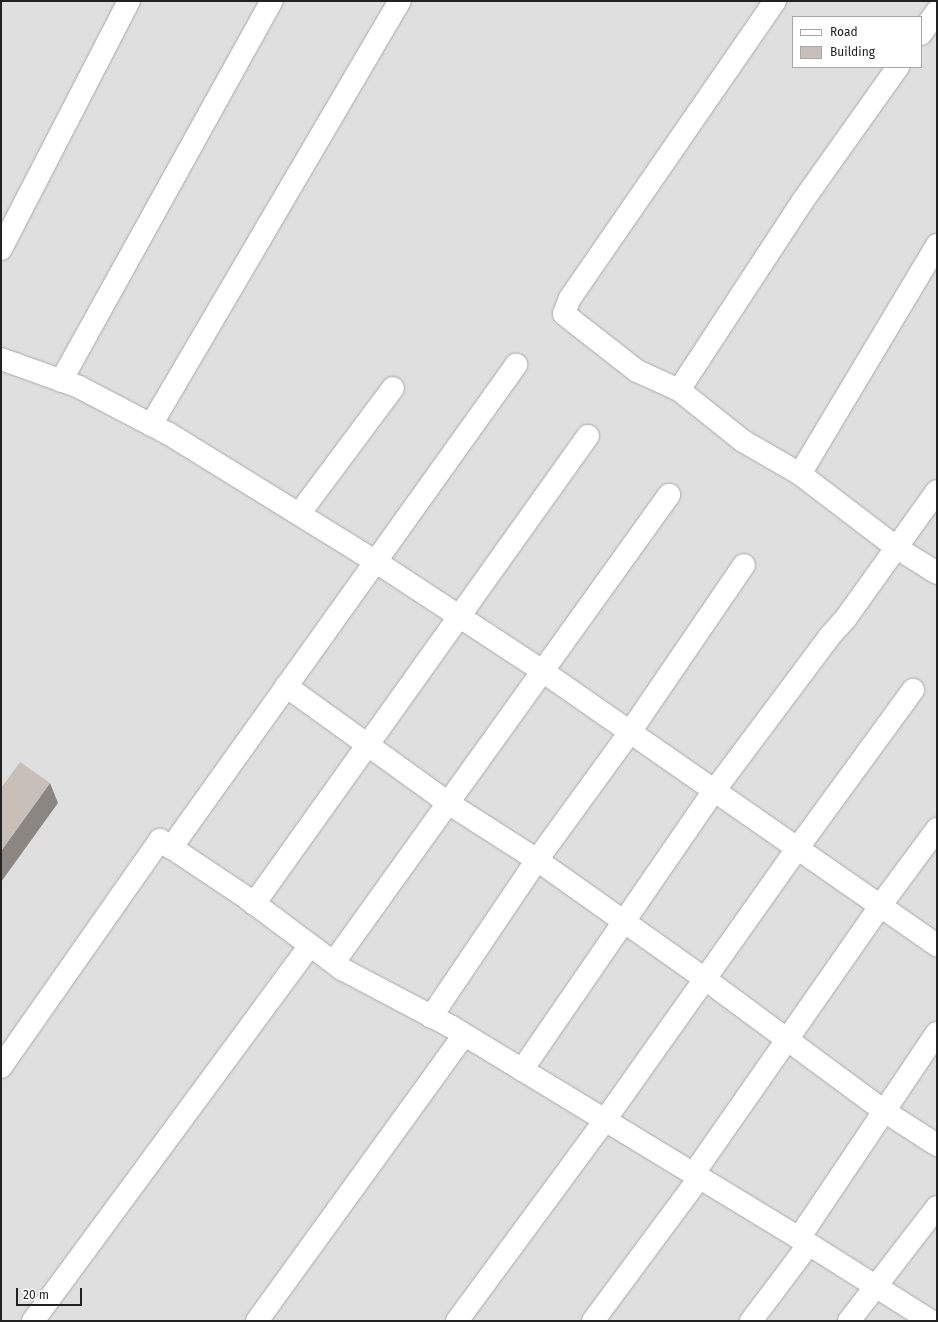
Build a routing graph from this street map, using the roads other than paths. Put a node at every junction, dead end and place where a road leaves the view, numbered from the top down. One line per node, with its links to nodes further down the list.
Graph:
1 (129, 1): 9 (street)
2 (272, 1): 12 (street)
3 (400, 1): 15 (street)
4 (775, 1): 14 (street)
5 (937, 11): 6 (street)
6 (922, 33)
7 (897, 68): 14 (street)
8 (937, 245): 17 (street)
9 (1, 249)
10 (1, 359): 12 (street)
11 (516, 365): 22 (street)
12 (61, 381): 15 (street)
13 (393, 388): 20 (street)
14 (679, 390): 17 (street)
15 (151, 425): 20 (street)
16 (588, 436): 25 (street)
17 (800, 474): 21 (street)
18 (937, 491): 21 (street)
19 (669, 495): 26 (street)
20 (299, 514): 22 (street)
21 (898, 548): 24 (street); 31 (street)
22 (376, 561): 25 (street); 27 (street)
23 (744, 565): 29 (street)
24 (937, 573)
25 (460, 616): 26 (street); 30 (street)
26 (542, 671): 29 (street); 32 (street)
27 (286, 686): 30 (street); 34 (street)
28 (913, 690): 35 (street)
29 (630, 732): 31 (street); 36 (street)
30 (368, 745): 32 (street); 37 (street)
31 (714, 791): 35 (street); 39 (street)
32 (448, 803): 36 (street); 42 (street)
33 (937, 829): 38 (street)
34 (171, 848): 37 (street); 48 (street)
35 (798, 848): 38 (street); 43 (street)
36 (537, 860): 39 (street); 44 (street)
37 (254, 904): 40 (street)
38 (880, 906): 41 (street); 47 (street)
39 (624, 922): 43 (street); 49 (street)
40 (310, 945): 42 (street); 57 (street)
41 (937, 945)
42 (334, 962): 44 (street)
43 (705, 979): 47 (street); 51 (street)
44 (432, 1017): 46 (street)
45 (937, 1032): 50 (street)
46 (464, 1035): 49 (street); 58 (street)
47 (787, 1040): 50 (street); 53 (street)
48 (1, 1067)
49 (522, 1070): 51 (street)
50 (884, 1111): 52 (street); 55 (street)
51 (605, 1120): 53 (street); 59 (street)
52 (937, 1145)
53 (697, 1175): 55 (street); 60 (street)
54 (937, 1207): 56 (street)
55 (804, 1241): 56 (street); 61 (street)
56 (876, 1286): 62 (street); 63 (street)
57 (33, 1321)
58 (257, 1321)
59 (457, 1321)
60 (593, 1321)
61 (751, 1321)
62 (849, 1321)
63 (931, 1321)

